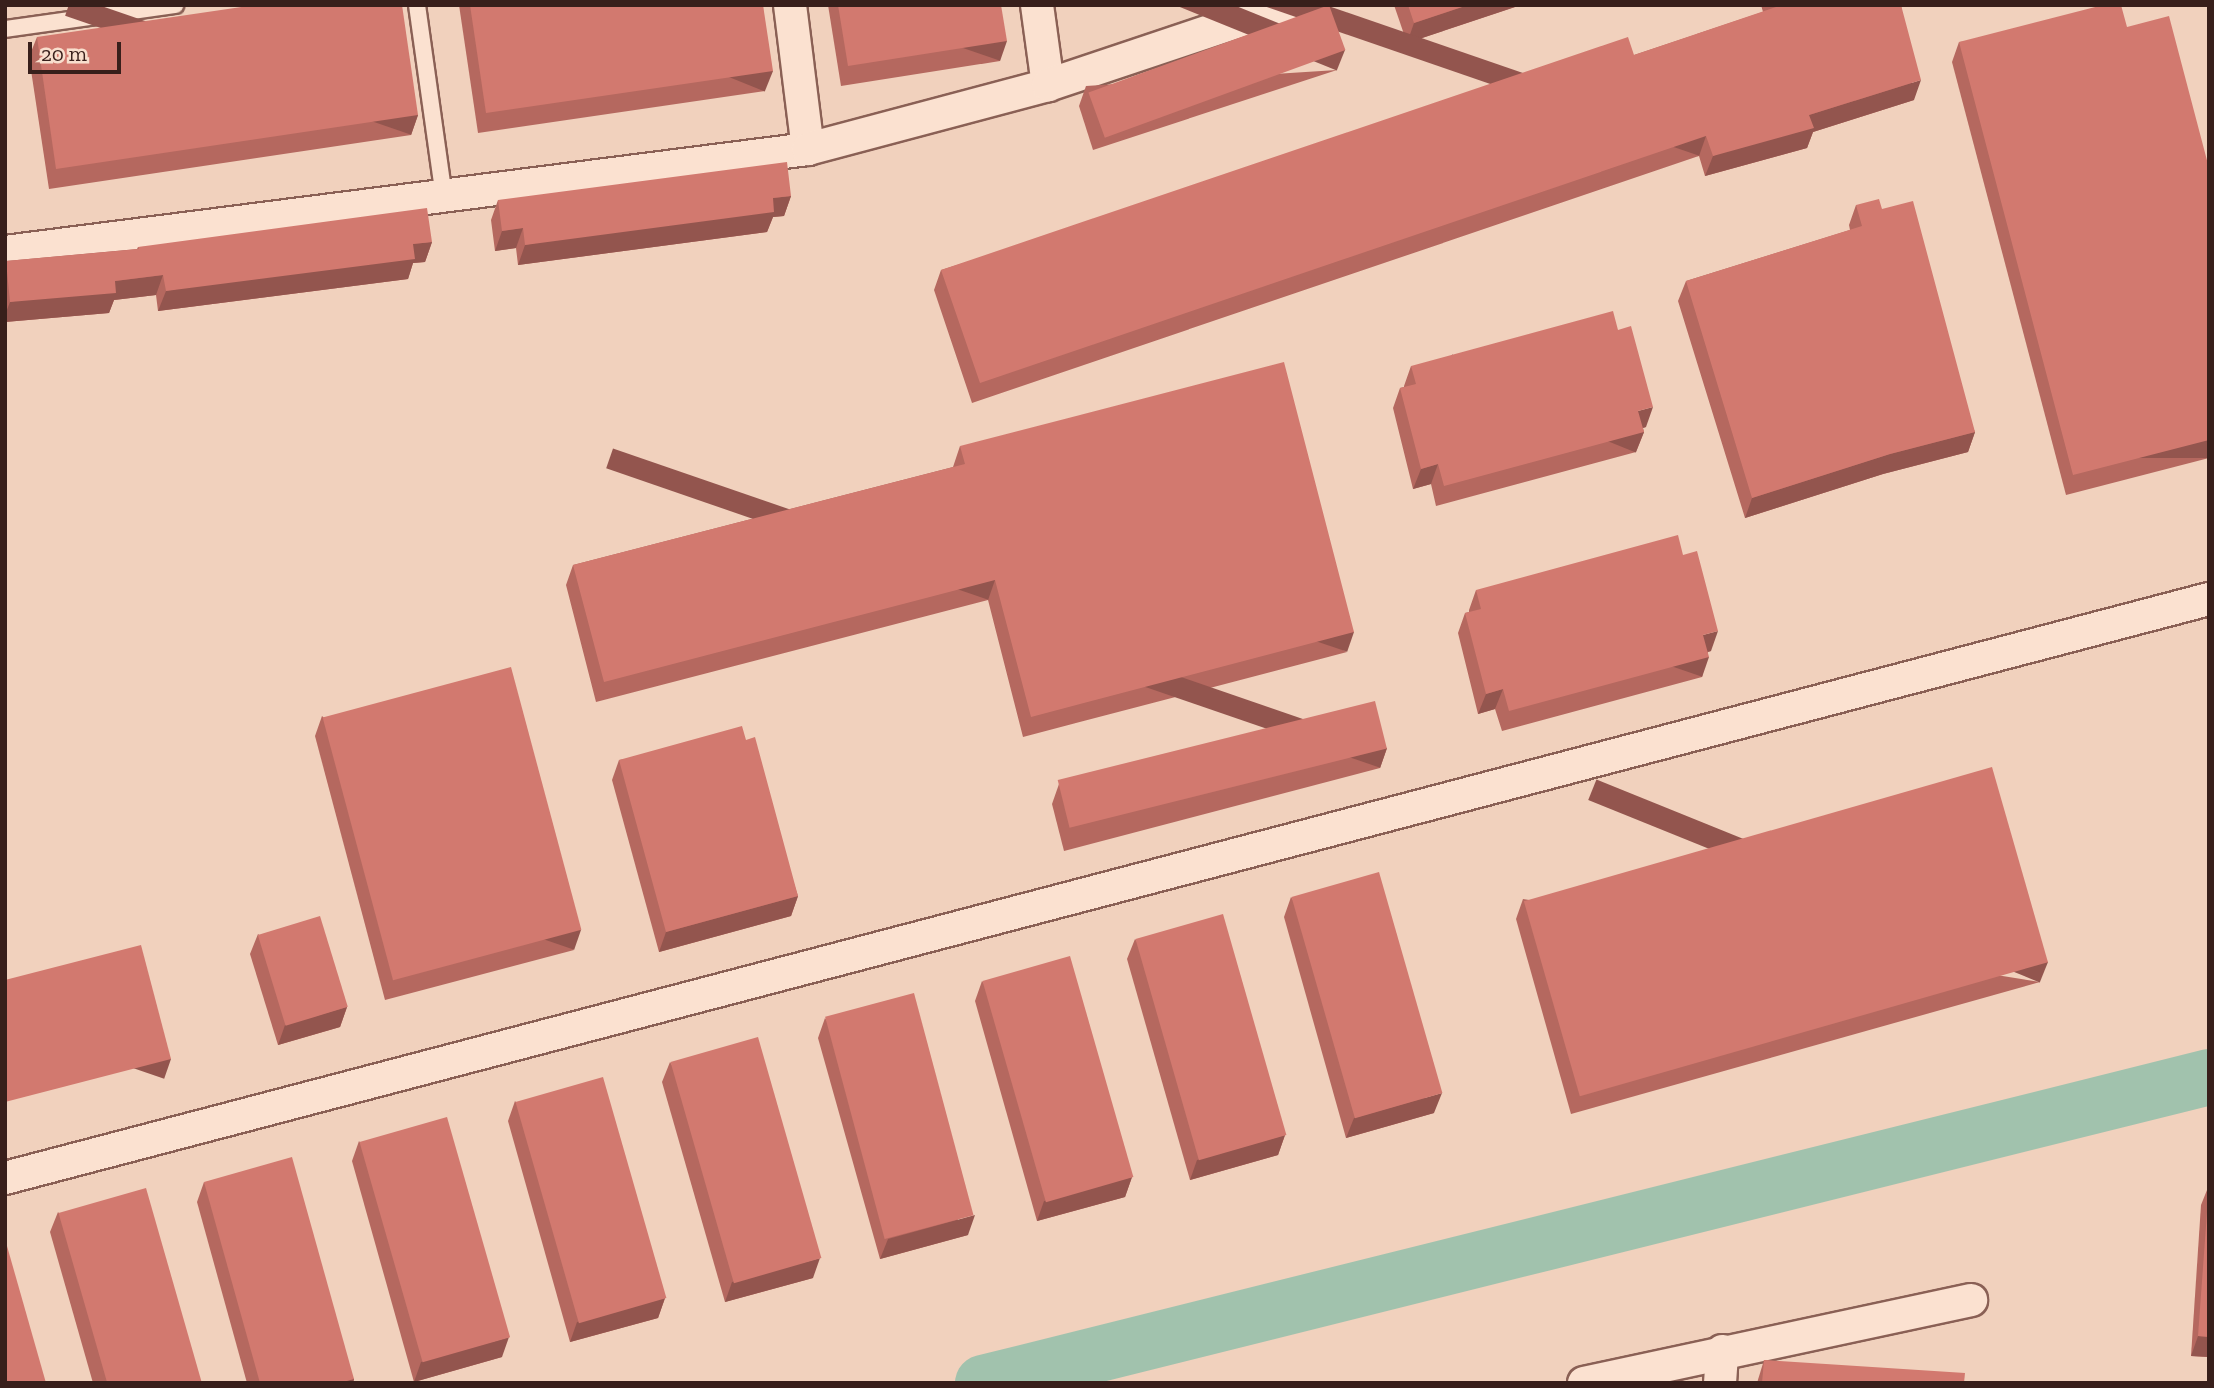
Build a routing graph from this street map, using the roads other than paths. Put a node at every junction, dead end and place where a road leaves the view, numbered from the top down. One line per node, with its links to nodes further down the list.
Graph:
1 (175, 5): 6 (lane)
2 (417, 5): 9 (lane)
3 (790, 5): 8 (street)
4 (1037, 5): 7 (street)
5 (1286, 5): 7 (street)
6 (5, 29)
7 (1048, 85): 8 (street)
8 (808, 149): 9 (street)
9 (444, 196): 10 (street)
10 (5, 252)
11 (2209, 599): 12 (street)
12 (5, 1178)
13 (1971, 1300): 14 (street)
14 (1722, 1351): 15 (street); 16 (street)
15 (1584, 1383)
16 (1720, 1383)

